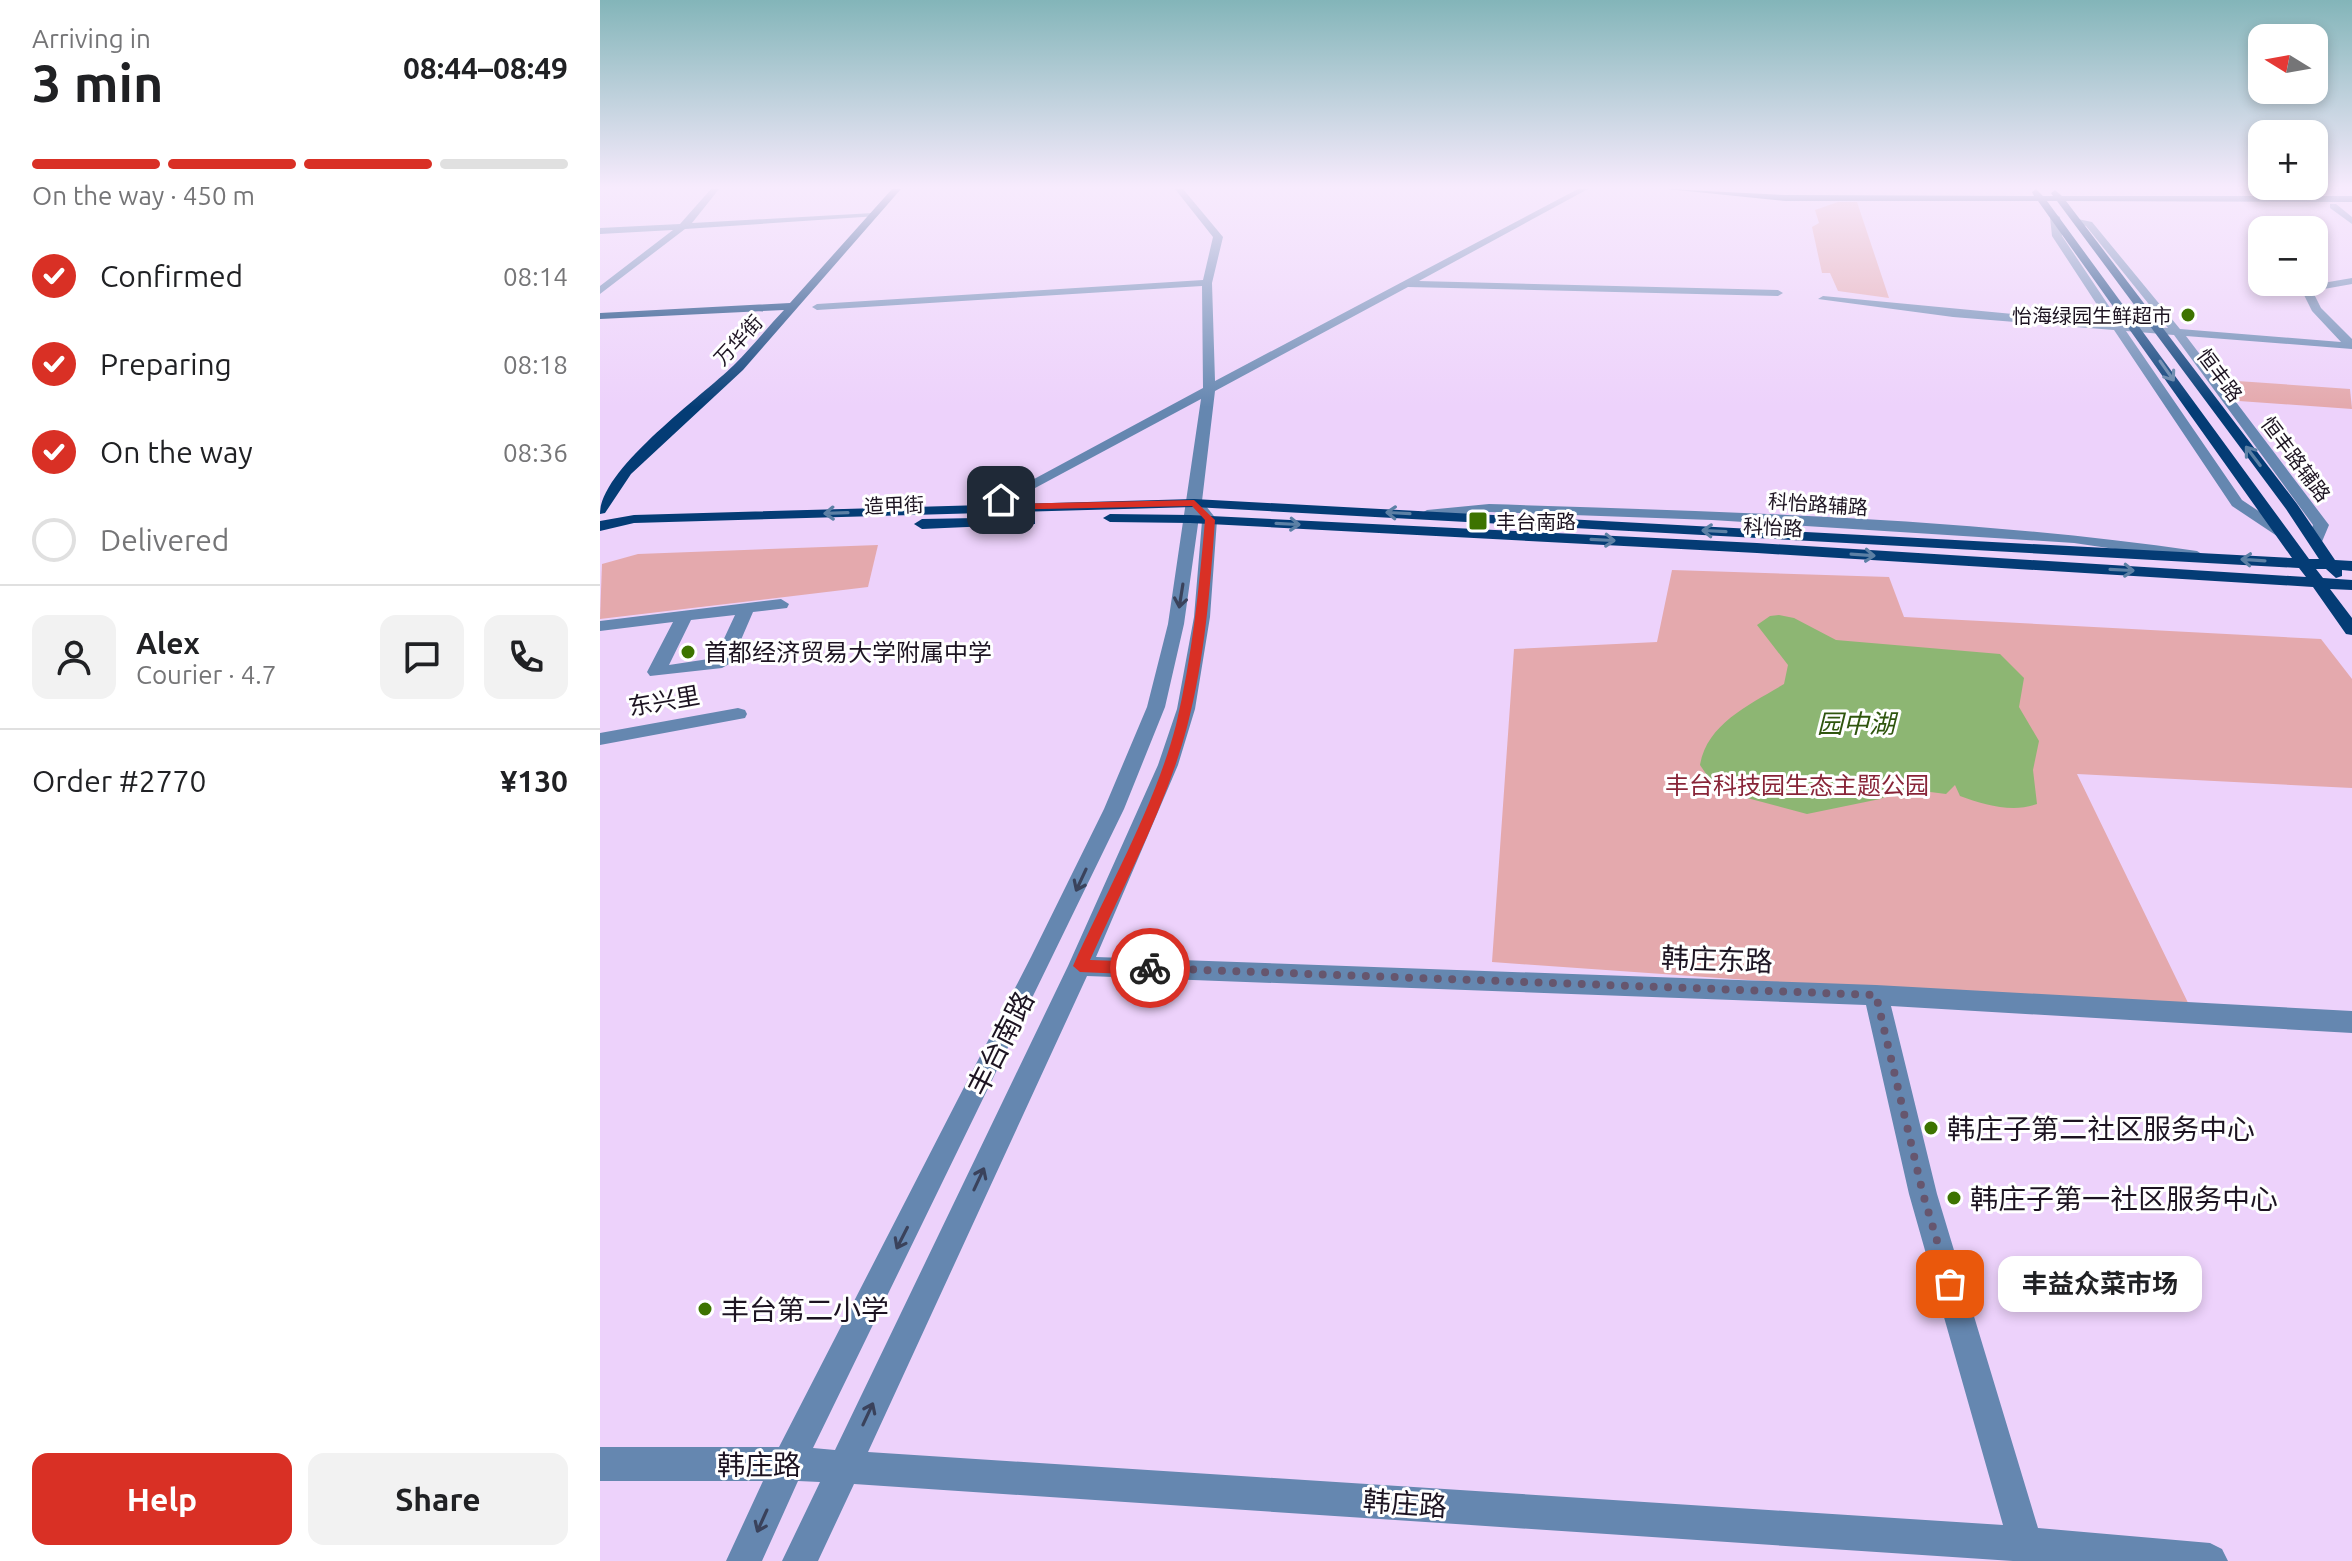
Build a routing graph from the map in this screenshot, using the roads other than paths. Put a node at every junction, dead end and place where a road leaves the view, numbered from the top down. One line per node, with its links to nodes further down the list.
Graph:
1 (638, 262): 13 (street)
2 (821, 262): 18 (main road, 万华街)
3 (829, 262): 17 (main road, 万华街)
4 (1212, 262): 11 (street, 丰台南路)
5 (1446, 262): 12 (street)
6 (2074, 262): 21 (street)
7 (2088, 262): 22 (main road, 恒丰路)
8 (2108, 262): 23 (main road, 恒丰路)
9 (2120, 262): 24 (street, 恒丰路辅路)
10 (2352, 281): 25 (street)
11 (1207, 283): 16 (street); 26 (street, 丰台南路)
12 (1404, 284): 14 (street); 26 (street)
13 (600, 291)
14 (1778, 293)
15 (1823, 299): 21 (street)
16 (817, 307)
17 (791, 309): 18 (main road); 29 (main road, 万华街)
18 (773, 310): 19 (main road); 20 (main road); 27 (main road, 万华街)
19 (600, 316)
20 (600, 323)
21 (2118, 327): 22 (street); 33 (street)
22 (2137, 329): 23 (street); 33 (main road, 恒丰路, one-way to 33)
23 (2160, 331): 24 (street); 34 (main road, 恒丰路, one-way to 23)
24 (2177, 332): 25 (street); 34 (street, 恒丰路辅路)
25 (2352, 346)
26 (1209, 388): 28 (street, 造甲街); 30 (street, 丰台南路)
27 (610, 470)
28 (987, 508): 30 (main road, 造甲街); 32 (main road, 造甲街, one-way to 32)
29 (600, 510)
30 (1192, 511): 31 (main road, 科怡路); 32 (main road, 造甲街); 35 (main road, 科怡路, one-way to 30); 51 (street, 丰台南路, one-way to 51)
31 (1210, 520): 38 (main road, 科怡路, one-way to 38); 47 (street, 丰台南路)
32 (600, 528)
33 (2282, 533): 35 (main road, 恒丰路)
34 (2316, 541): 36 (main road, 恒丰路)
35 (2304, 563): 36 (main road, 科怡路); 38 (main road, 恒丰路)
36 (2331, 565): 37 (main road, 科怡路); 39 (main road, 恒丰路)
37 (2352, 566)
38 (2317, 582): 39 (main road, 科怡路); 44 (main road, 恒丰路)
39 (2349, 588)
40 (781, 604): 41 (street)
41 (746, 609): 42 (street); 42 (street)
42 (685, 616): 43 (street)
43 (600, 626)
44 (2352, 630)
45 (738, 714): 46 (street, 东兴里)
46 (600, 739)
47 (1080, 966): 48 (street, 韩庄东路); 52 (street, 丰台南路, one-way to 47)
48 (1876, 995): 49 (street, 韩庄东路); 53 (street)
49 (2352, 1022)
50 (600, 1464): 51 (street, 韩庄路)
51 (788, 1464): 52 (street, 韩庄路); 54 (street, 丰台南路, one-way to 54)
52 (843, 1467): 53 (street, 韩庄路); 55 (street, 丰台南路)
53 (2029, 1552): 56 (street, 韩庄路)
54 (744, 1561)
55 (800, 1561)
56 (2210, 1561)

